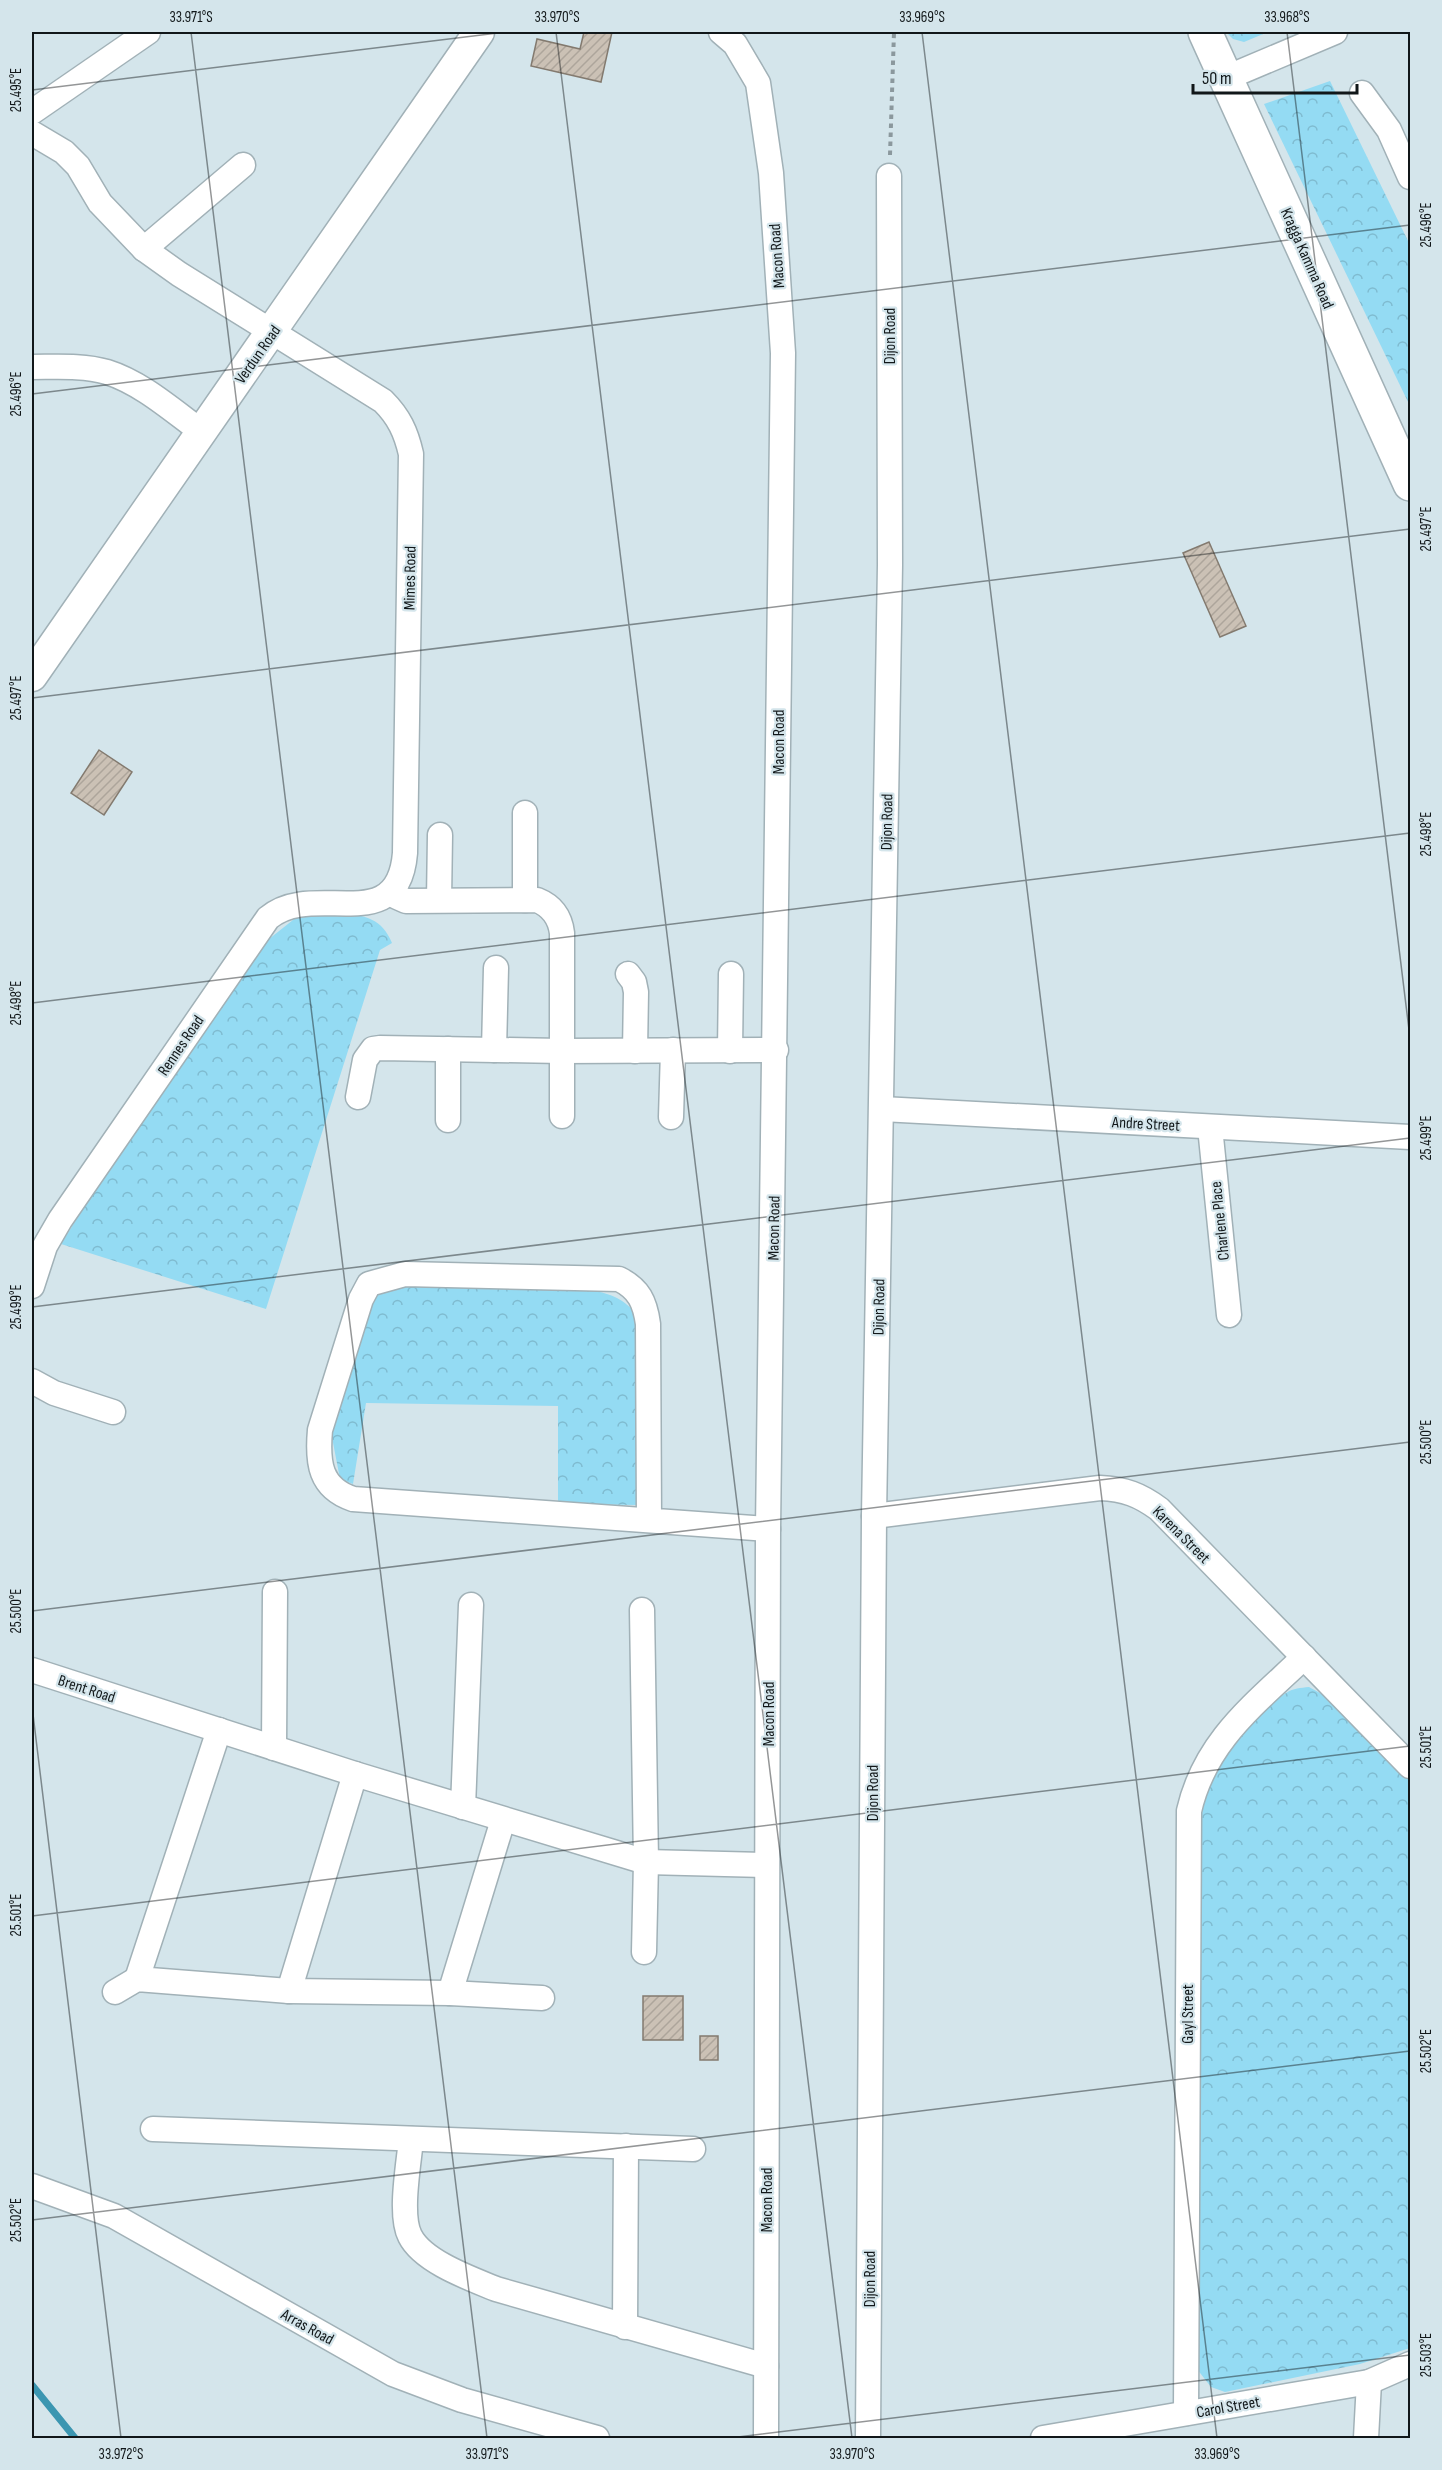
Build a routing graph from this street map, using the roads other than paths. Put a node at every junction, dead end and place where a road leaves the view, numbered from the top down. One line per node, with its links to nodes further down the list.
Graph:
1 (148, 32): 8 (street)
2 (479, 32): 14 (street, Verdun Road)
3 (721, 32): 30 (street, Macon Road)
4 (1205, 32): 6 (main road, Kragga Kamma Road)
5 (1335, 32): 6 (street)
6 (1226, 78): 17 (main road, Kragga Kamma Road)
7 (1362, 93): 12 (street)
8 (32, 112)
9 (32, 133): 13 (street, Mimes Road)
10 (243, 165): 13 (street)
11 (889, 176): 35 (street, Dijon Road)
12 (1410, 177)
13 (144, 249): 14 (street, Mimes Road)
14 (272, 332): 16 (street, Verdun Road); 21 (street, Mimes Road)
15 (32, 367): 16 (street)
16 (202, 432): 18 (street, Verdun Road)
17 (1410, 484)
18 (32, 676)
19 (525, 813): 23 (street)
20 (440, 835): 22 (street)
21 (392, 891): 22 (street); 41 (street, Rennes Road)
22 (439, 900): 23 (street)
23 (525, 900): 31 (street)
24 (496, 968): 28 (street)
25 (628, 974): 32 (street)
26 (731, 974): 33 (street)
27 (448, 1049): 28 (street); 34 (street); 38 (street)
28 (494, 1050): 31 (street)
29 (673, 1050): 32 (street); 33 (street); 37 (street)
30 (776, 1050): 33 (street); 47 (street, Macon Road)
31 (562, 1051): 32 (street); 36 (street)
32 (635, 1051)
33 (730, 1051)
34 (358, 1097)
35 (882, 1109): 39 (street, Andre Street); 45 (street, Dijon Road)
36 (562, 1116)
37 (672, 1117)
38 (447, 1120)
39 (1210, 1127): 40 (street, Andre Street); 42 (street, Charlene Place)
40 (1410, 1138)
41 (32, 1286)
42 (1229, 1315)
43 (32, 1381): 44 (street)
44 (113, 1412)
45 (874, 1516): 51 (street, Karena Street); 79 (street, Dijon Road)
46 (649, 1520): 46 (street); 47 (street)
47 (768, 1529): 60 (street, Macon Road)
48 (275, 1592): 54 (street)
49 (471, 1605): 57 (street)
50 (642, 1610): 59 (street)
51 (1304, 1657): 55 (street, Karena Street); 76 (street, Gayl Street)
52 (32, 1670): 53 (street, Brent Road)
53 (219, 1731): 54 (street, Brent Road); 62 (street)
54 (274, 1748): 56 (street, Brent Road)
55 (1410, 1766)
56 (355, 1774): 57 (street, Brent Road); 63 (street)
57 (463, 1807): 58 (street, Brent Road)
58 (503, 1820): 59 (street, Brent Road); 65 (street)
59 (646, 1862): 60 (street, Brent Road); 61 (street)
60 (767, 1865): 74 (street, Macon Road)
61 (644, 1952)
62 (137, 1979): 63 (street); 64 (street)
63 (289, 1991): 65 (street)
64 (115, 1992)
65 (450, 1993): 66 (street)
66 (542, 1998)
67 (153, 2129): 68 (street)
68 (411, 2139): 69 (street); 72 (street)
69 (626, 2146): 70 (street); 72 (street)
70 (693, 2149)
71 (32, 2186): 77 (street, Arras Road)
72 (625, 2327): 74 (street)
73 (1410, 2364): 75 (street, Carol Street)
74 (766, 2366): 78 (street, Macon Road)
75 (1369, 2382): 76 (street, Carol Street); 81 (street)
76 (1186, 2413): 80 (street, Carol Street)
77 (597, 2439)
78 (766, 2439)
79 (868, 2439)
80 (1043, 2439)
81 (1366, 2439)

